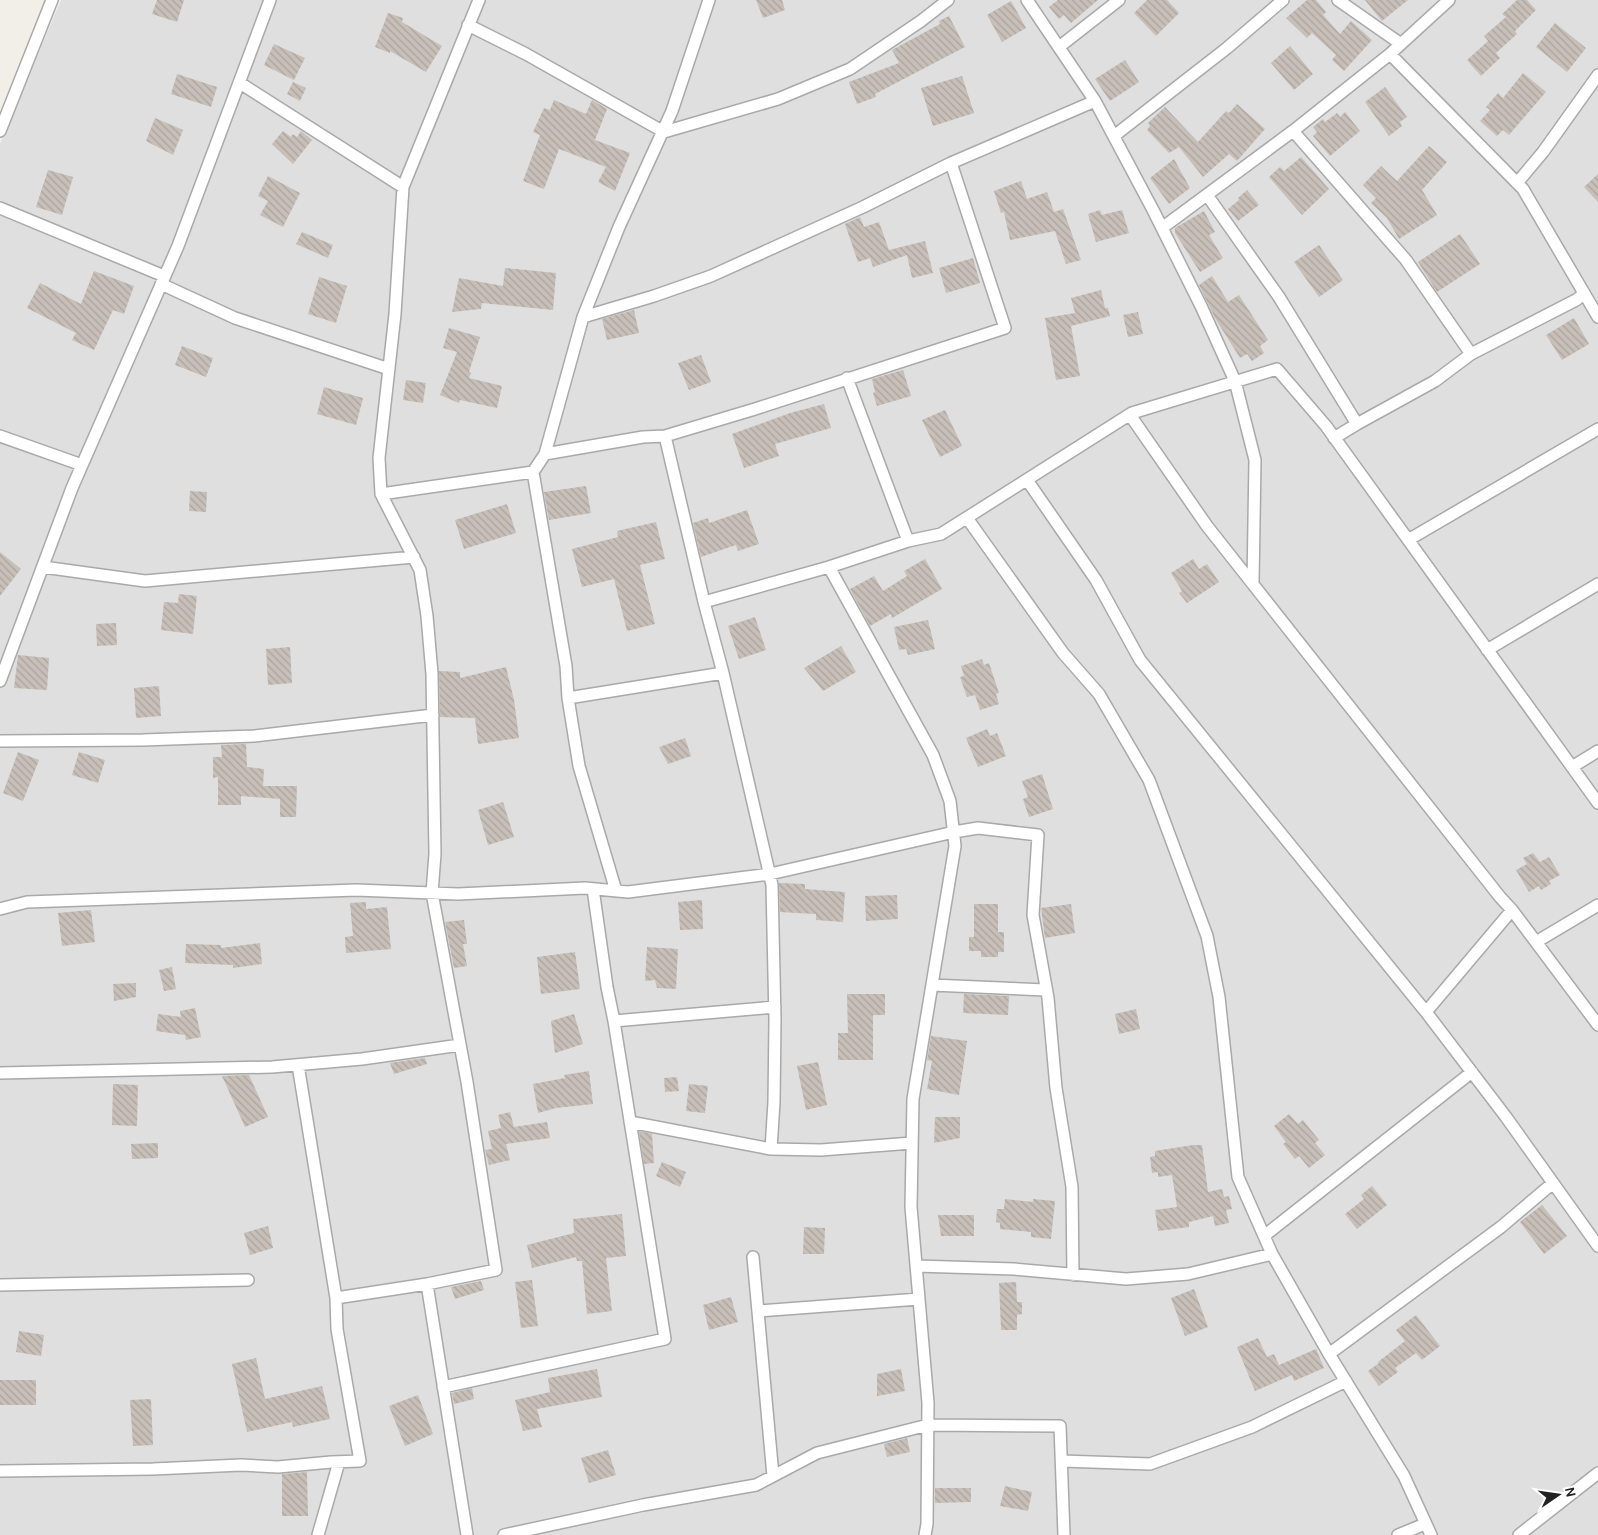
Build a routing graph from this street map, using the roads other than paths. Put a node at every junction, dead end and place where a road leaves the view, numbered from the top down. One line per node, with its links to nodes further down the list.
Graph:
1 (52, 0): 18 (street)
2 (270, 0): 16 (street)
3 (479, 0): 11 (street)
4 (709, 0): 20 (street)
5 (948, 0): 20 (street)
6 (1027, 0): 13 (street)
7 (1120, 0): 13 (street)
8 (1283, 0): 21 (street)
9 (1338, 0): 12 (street)
10 (1449, 0): 12 (street)
11 (468, 26): 20 (street); 24 (street)
12 (1401, 44): 14 (street)
13 (1059, 47): 17 (street)
14 (1390, 54): 19 (street); 23 (street)
15 (1598, 75): 23 (street)
16 (240, 83): 24 (street); 28 (street)
17 (1096, 101): 21 (street); 22 (street)
18 (0, 131)
19 (1293, 131): 25 (street); 32 (street)
20 (664, 132): 31 (street)
21 (1114, 136): 27 (street)
22 (951, 163): 31 (street); 34 (street)
23 (1516, 183): 29 (street)
24 (403, 186): 33 (street)
25 (1207, 195): 27 (street); 37 (street)
26 (0, 208): 28 (street)
27 (1162, 228): 35 (street)
28 (163, 280): 33 (street); 43 (street)
29 (1584, 294): 30 (street); 32 (street)
30 (1597, 311)
31 (583, 316): 42 (street)
32 (1470, 354): 37 (street)
33 (389, 369): 46 (street)
34 (847, 378): 40 (street); 48 (street)
35 (1235, 381): 36 (street); 41 (street); 53 (street)
36 (1130, 415): 45 (street); 53 (street)
37 (1357, 424): 41 (street)
38 (1598, 428): 49 (street)
39 (0, 436): 43 (street)
40 (664, 436): 42 (street); 55 (street)
41 (1334, 438): 49 (street)
42 (546, 454): 44 (street)
43 (82, 465): 51 (street)
44 (533, 472): 46 (street); 59 (street)
45 (1027, 480): 47 (street); 77 (street)
46 (382, 494): 50 (street)
47 (967, 518): 48 (street); 88 (street)
48 (908, 540): 52 (street)
49 (1408, 540): 56 (street)
50 (414, 557): 51 (street); 60 (street)
51 (43, 567): 58 (street)
52 (829, 567): 55 (street); 65 (street)
53 (1253, 583): 72 (street)
54 (1598, 584): 56 (street)
55 (704, 602): 57 (street)
56 (1487, 650): 63 (street)
57 (723, 673): 59 (street); 66 (street)
58 (0, 681)
59 (568, 698): 68 (street)
60 (432, 715): 61 (street); 69 (street)
61 (0, 741)
62 (1598, 751): 63 (street)
63 (1572, 767): 64 (street)
64 (1598, 803)
65 (954, 832): 66 (street); 74 (street); 75 (street)
66 (770, 874): 68 (street); 76 (street)
67 (593, 889): 68 (street); 69 (street); 78 (street)
68 (616, 891)
69 (432, 893): 71 (street); 80 (street)
70 (1598, 905): 73 (street)
71 (0, 909)
72 (1512, 910): 73 (street); 77 (street)
73 (1536, 942): 79 (street)
74 (932, 986): 75 (street); 85 (street)
75 (1046, 990): 93 (street)
76 (775, 1007): 78 (street); 86 (street)
77 (1426, 1012): 82 (street)
78 (614, 1021): 84 (street)
79 (1598, 1025)
80 (460, 1045): 81 (street); 95 (street)
81 (298, 1064): 83 (street); 97 (street)
82 (1472, 1072): 87 (street); 88 (street)
83 (0, 1073)
84 (630, 1122): 86 (street); 102 (street)
85 (912, 1143): 86 (street); 92 (street)
86 (771, 1149)
87 (1553, 1183): 89 (street); 100 (street)
88 (1264, 1236): 90 (street)
89 (1598, 1246)
90 (1272, 1254): 93 (street); 100 (street)
91 (753, 1257): 99 (street)
92 (916, 1266): 93 (street); 98 (street)
93 (1073, 1275)
94 (248, 1280): 96 (street)
95 (426, 1284): 97 (street); 102 (street)
96 (0, 1285)
97 (336, 1298): 105 (street)
98 (919, 1299): 99 (street); 103 (street)
99 (758, 1311): 108 (street)
100 (1329, 1354): 101 (street)
101 (1346, 1381): 104 (street); 109 (street)
102 (443, 1387): 111 (street)
103 (928, 1426): 104 (street); 108 (street); 113 (street)
104 (1062, 1461): 114 (street)
105 (339, 1462): 106 (street); 110 (street)
106 (0, 1471)
107 (1598, 1473): 117 (street)
108 (773, 1476): 112 (street)
109 (1425, 1524): 115 (street); 116 (street)
110 (318, 1535)
111 (467, 1535)
112 (504, 1535)
113 (924, 1535)
114 (1064, 1535)
115 (1398, 1535)
116 (1431, 1535)
117 (1519, 1535)

